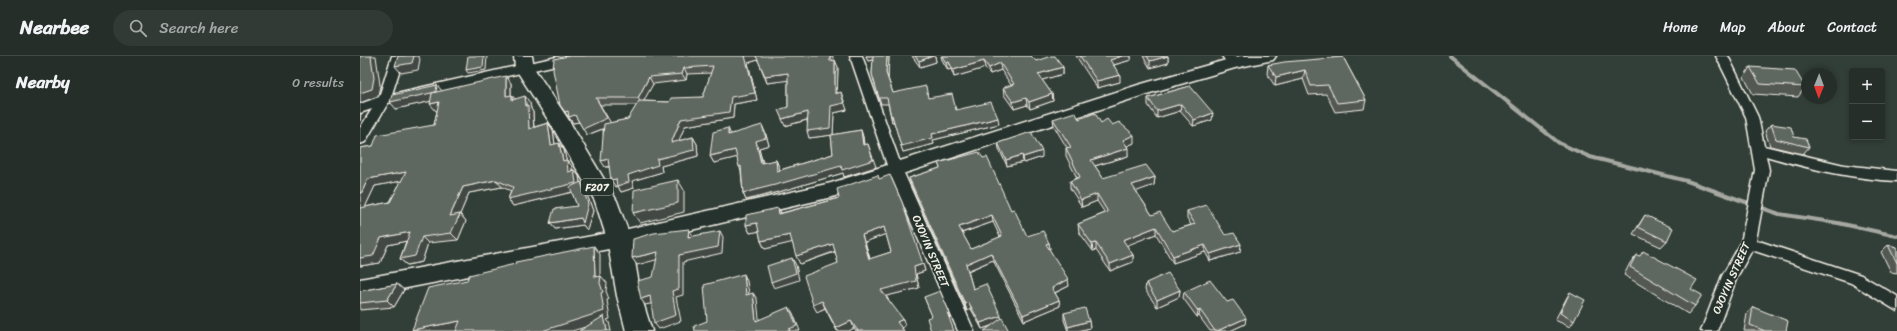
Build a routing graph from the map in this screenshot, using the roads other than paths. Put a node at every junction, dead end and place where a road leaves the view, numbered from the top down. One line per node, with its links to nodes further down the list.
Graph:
1 (578, 56): 7 (street)
2 (856, 56): 12 (street, OJOYIN STREET)
3 (1267, 56): 6 (street)
4 (1722, 56): 11 (street, OJOYIN STREET)
5 (396, 57): 8 (street)
6 (1231, 59): 12 (street)
7 (524, 62): 8 (street); 14 (main road, F207)
8 (384, 100): 9 (street); 10 (street)
9 (360, 109)
10 (360, 139)
11 (1758, 149): 13 (street); 15 (street, OJOYIN STREET)
12 (896, 171): 14 (street); 19 (street, OJOYIN STREET)
13 (1897, 176)
14 (619, 239): 16 (street); 18 (main road, F207)
15 (1748, 243): 17 (street); 20 (street, OJOYIN STREET)
16 (360, 288)
17 (1897, 304)
18 (639, 331)
19 (966, 331)
20 (1709, 331)

